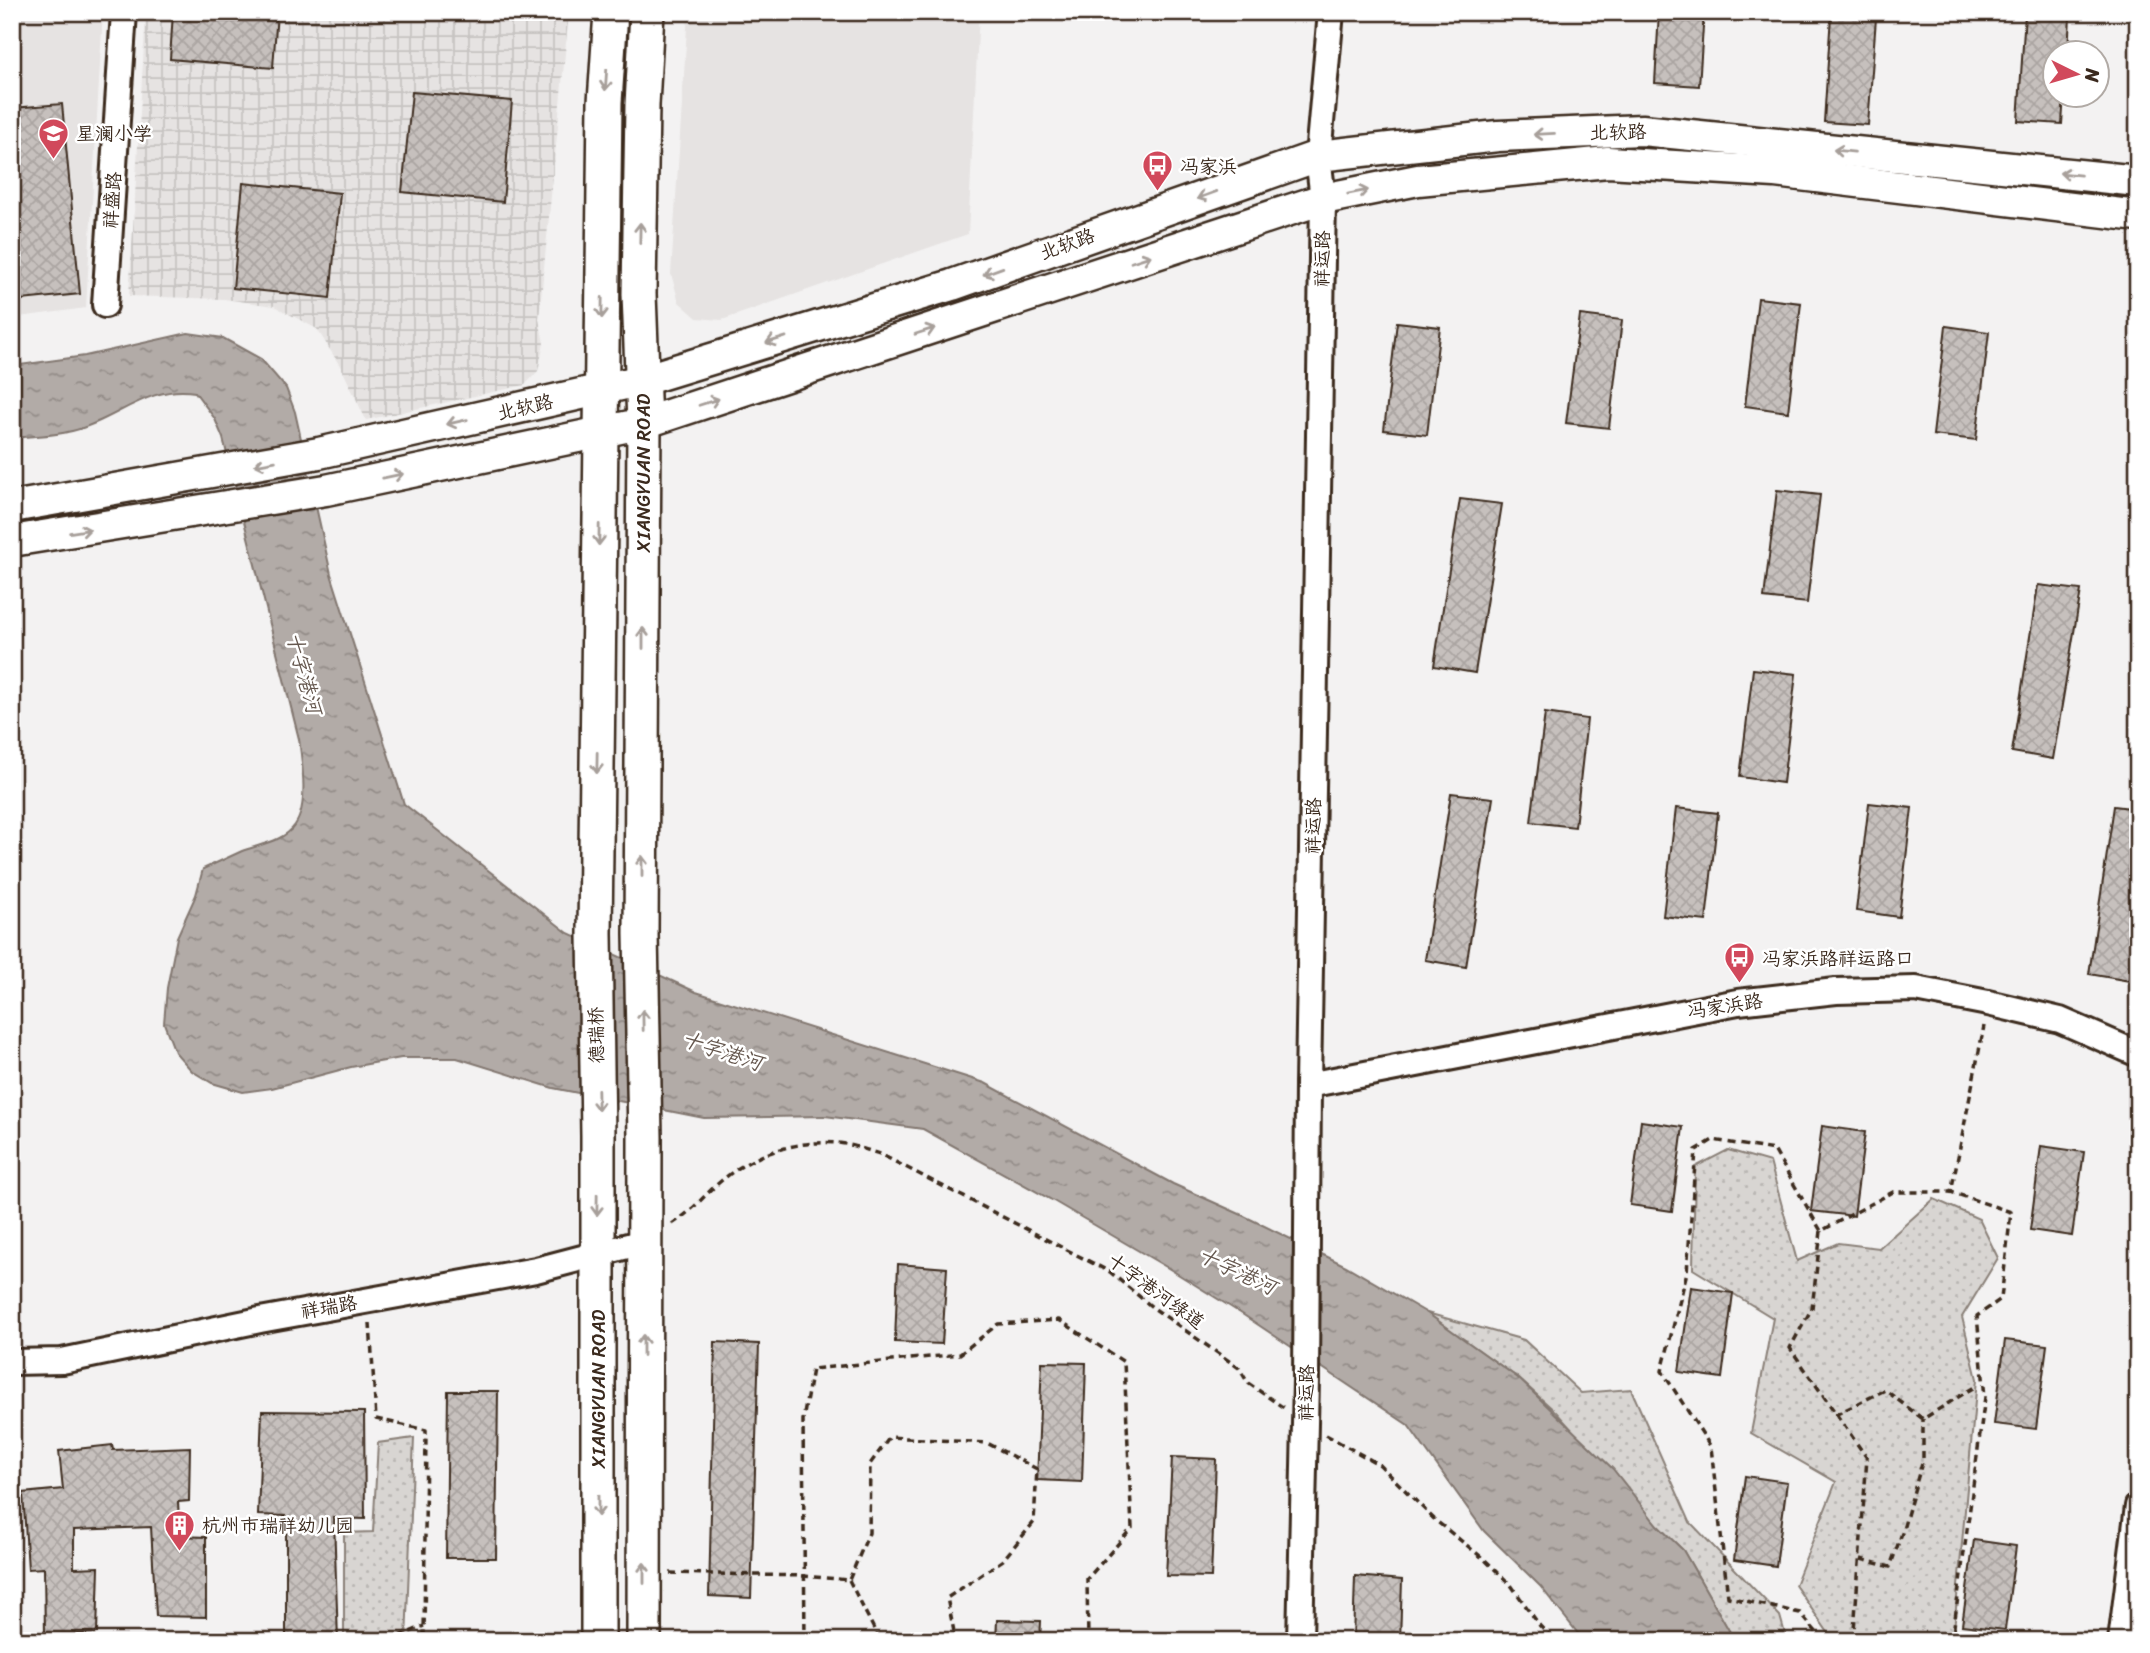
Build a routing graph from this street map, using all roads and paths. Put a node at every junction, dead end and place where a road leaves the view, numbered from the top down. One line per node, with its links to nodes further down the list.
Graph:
1 (124, 12): 9 (street, 祥盛路)
2 (611, 12): 11 (main road, one-way to 11)
3 (647, 12): 10 (main road, XIANGYUAN ROAD, one-way to 3)
4 (1331, 12): 5 (street, 祥运路)
5 (1318, 156): 6 (street, 北软路, one-way to 5); 7 (street, 祥运路); 10 (street, 北软路, one-way to 10)
6 (2138, 181)
7 (1323, 199): 8 (street, 北软路, one-way to 8); 12 (street, 北软路, one-way to 7); 18 (street, 祥运路)
8 (2138, 216)
9 (105, 304)
10 (643, 380): 11 (street, 北软路); 12 (main road, XIANGYUAN ROAD)
11 (601, 390): 13 (main road); 14 (street, 北软路, one-way to 14)
12 (644, 423): 13 (street, 北软路); 22 (main road, XIANGYUAN ROAD, one-way to 12)
13 (601, 432): 15 (street, 北软路, one-way to 13); 19 (main road, 德瑞桥, one-way to 19)
14 (12, 507)
15 (12, 541)
16 (1988, 1003): 17 (street, 冯家浜路); 18 (street, 冯家浜路); 20 (path)
17 (2138, 1054)
18 (1308, 1085): 29 (street, 祥运路)
19 (598, 1136): 23 (main road, XIANGYUAN ROAD, one-way to 23)
20 (1951, 1192): 21 (path); 48 (path)
21 (1821, 1231): 27 (path); 46 (path)
22 (643, 1242): 23 (street, 祥瑞路); 29 (path, 十字港河绿道); 32 (main road, one-way to 22)
23 (597, 1254): 24 (street, 祥瑞路); 38 (main road, XIANGYUAN ROAD, one-way to 38)
24 (368, 1300): 25 (street, 祥瑞路); 35 (path)
25 (12, 1362)
26 (1976, 1387): 28 (path)
27 (1835, 1415): 28 (path); 31 (path)
28 (1923, 1419): 31 (path)
29 (1305, 1423): 44 (street, 祥运路); 45 (path, 十字港河绿道)
30 (2138, 1506): 49 (street)
31 (1860, 1559): 47 (path)
32 (644, 1572): 33 (path); 39 (main road, one-way to 32)
33 (804, 1576): 34 (path); 40 (path); 43 (path)
34 (849, 1580): 41 (path); 42 (path)
35 (424, 1626): 36 (path); 37 (path)
36 (388, 1641)
37 (424, 1641)
38 (598, 1641)
39 (644, 1641)
40 (805, 1641)
41 (883, 1641)
42 (956, 1641)
43 (1088, 1641)
44 (1300, 1641)
45 (1555, 1641)
46 (1824, 1641)
47 (1857, 1641)
48 (1952, 1641)
49 (2121, 1641)

